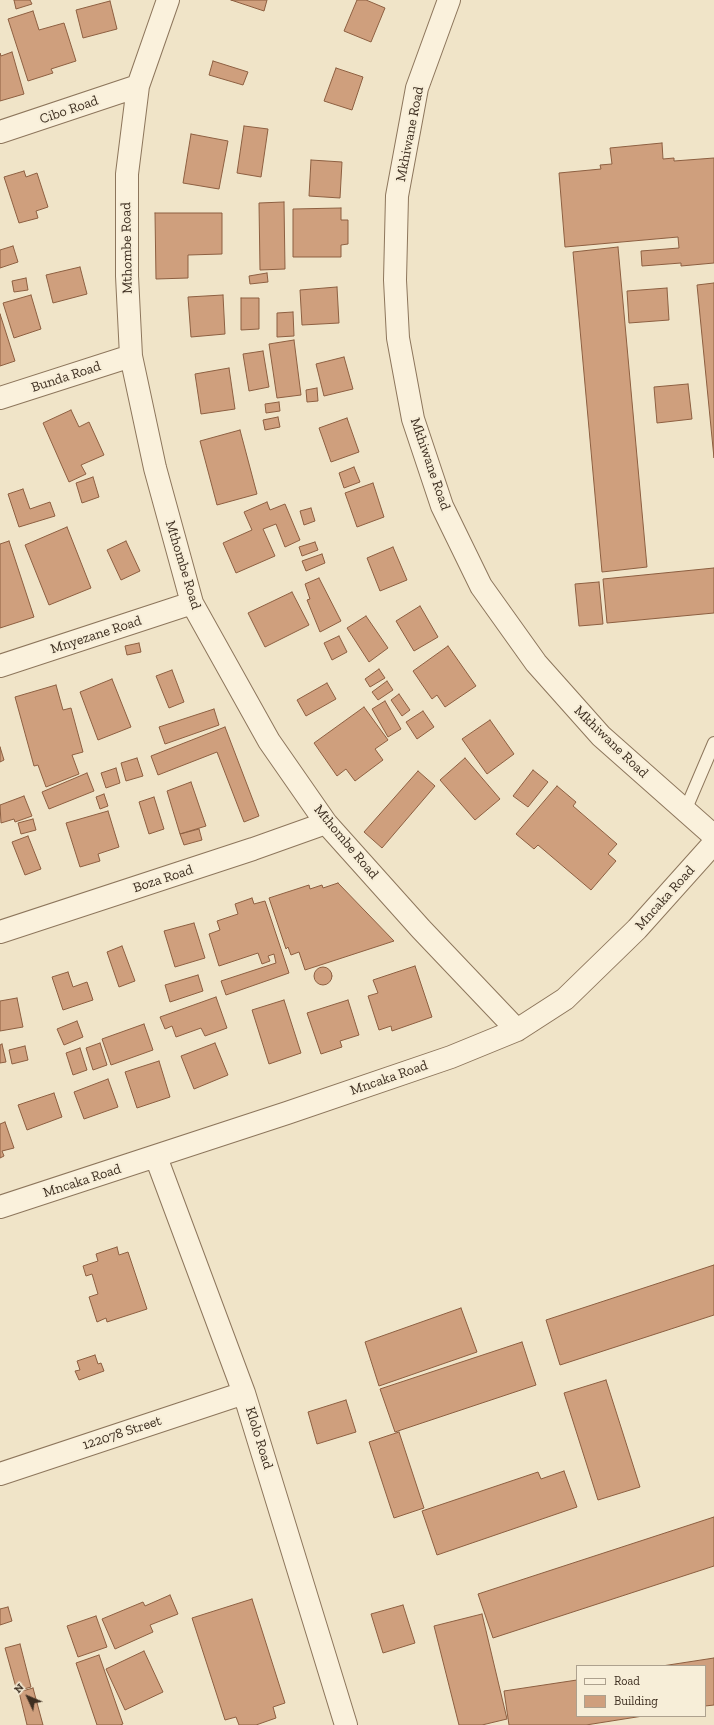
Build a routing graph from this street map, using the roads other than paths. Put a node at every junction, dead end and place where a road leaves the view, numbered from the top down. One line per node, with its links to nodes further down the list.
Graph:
1 (168, 0): 3 (street, Mthombe Road)
2 (449, 0): 10 (street, Mkhiwane Road)
3 (138, 86): 4 (street, Cibo Road); 5 (street, Mthombe Road)
4 (0, 132)
5 (131, 356): 6 (street, Bunda Road); 7 (street, Mthombe Road)
6 (0, 398)
7 (192, 603): 8 (street, Mnyezane Road); 11 (street, Mthombe Road)
8 (0, 666)
9 (714, 743): 10 (lane)
10 (686, 811): 12 (street, Mkhiwane Road)
11 (326, 823): 14 (street, Boza Road); 15 (street, Mthombe Road)
12 (714, 836)
13 (714, 843): 15 (street, Mncaka Road)
14 (0, 932)
15 (517, 1030): 16 (street, Mncaka Road)
16 (156, 1157): 17 (street, Mncaka Road); 18 (street, Klolo Road)
17 (0, 1207)
18 (244, 1392): 19 (street, 122078 Street); 20 (street, Klolo Road)
19 (0, 1474)
20 (346, 1725)

